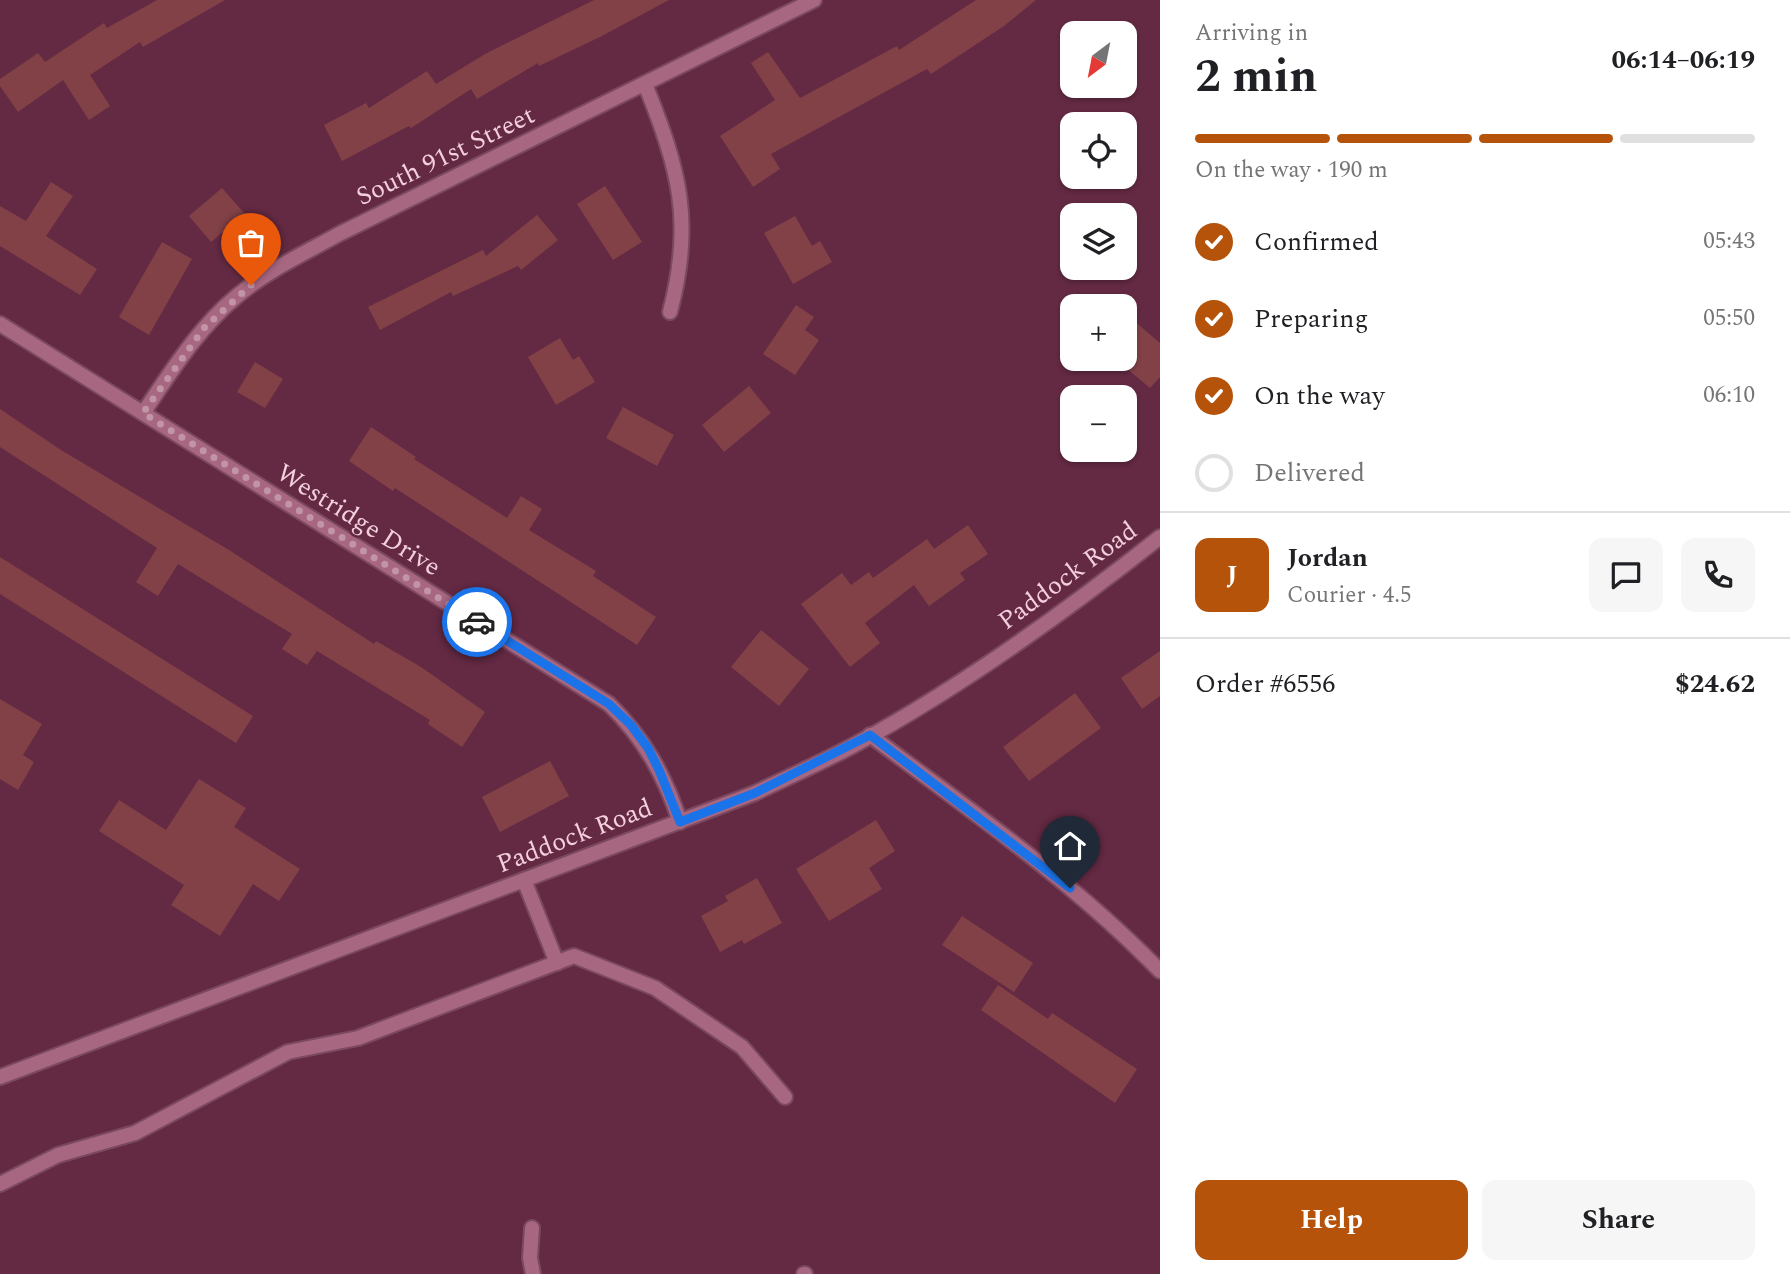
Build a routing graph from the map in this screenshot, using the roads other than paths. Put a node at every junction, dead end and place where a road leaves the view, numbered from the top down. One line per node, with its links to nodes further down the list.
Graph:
1 (814, 0): 2 (street, South 91st Street)
2 (645, 85): 3 (street); 5 (street, South 91st Street)
3 (670, 312)
4 (0, 324): 5 (street, Westridge Drive)
5 (143, 413): 8 (street, Westridge Drive)
6 (1160, 537): 7 (street, Paddock Road)
7 (870, 735): 8 (street, Paddock Road); 11 (street)
8 (680, 822): 9 (street, Paddock Road)
9 (524, 880): 10 (street); 12 (street, Paddock Road)
10 (557, 963): 13 (street); 14 (street)
11 (1160, 971)
12 (0, 1077)
13 (785, 1097)
14 (0, 1184)
15 (532, 1228): 16 (street)
16 (533, 1274)

